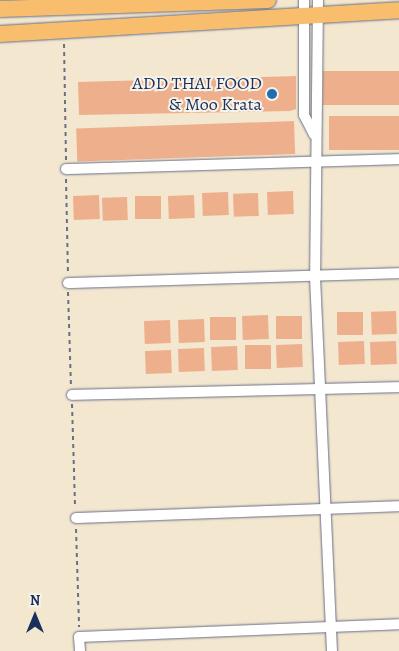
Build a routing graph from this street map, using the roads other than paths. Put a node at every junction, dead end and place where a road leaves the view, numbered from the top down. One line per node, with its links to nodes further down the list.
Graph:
1 (268, 0): 4 (highway)
2 (304, 0): 7 (street)
3 (318, 0): 7 (street)
4 (218, 1): 5 (highway)
5 (0, 9)
6 (399, 10): 7 (highway)
7 (309, 17): 8 (highway); 9 (street); 9 (street)
8 (0, 34)
9 (314, 136): 11 (street)
10 (399, 159): 11 (street)
11 (316, 163): 12 (street); 14 (street)
12 (66, 170)
13 (399, 274): 14 (street)
14 (315, 277): 15 (street); 17 (street)
15 (68, 283)
16 (399, 387): 17 (street)
17 (321, 389): 18 (street); 20 (street)
18 (72, 395)
19 (399, 506): 20 (street)
20 (326, 508): 21 (street); 23 (street)
21 (76, 518)
22 (399, 624): 23 (street)
23 (331, 627): 24 (street); 25 (street)
24 (80, 651)
25 (332, 651)

